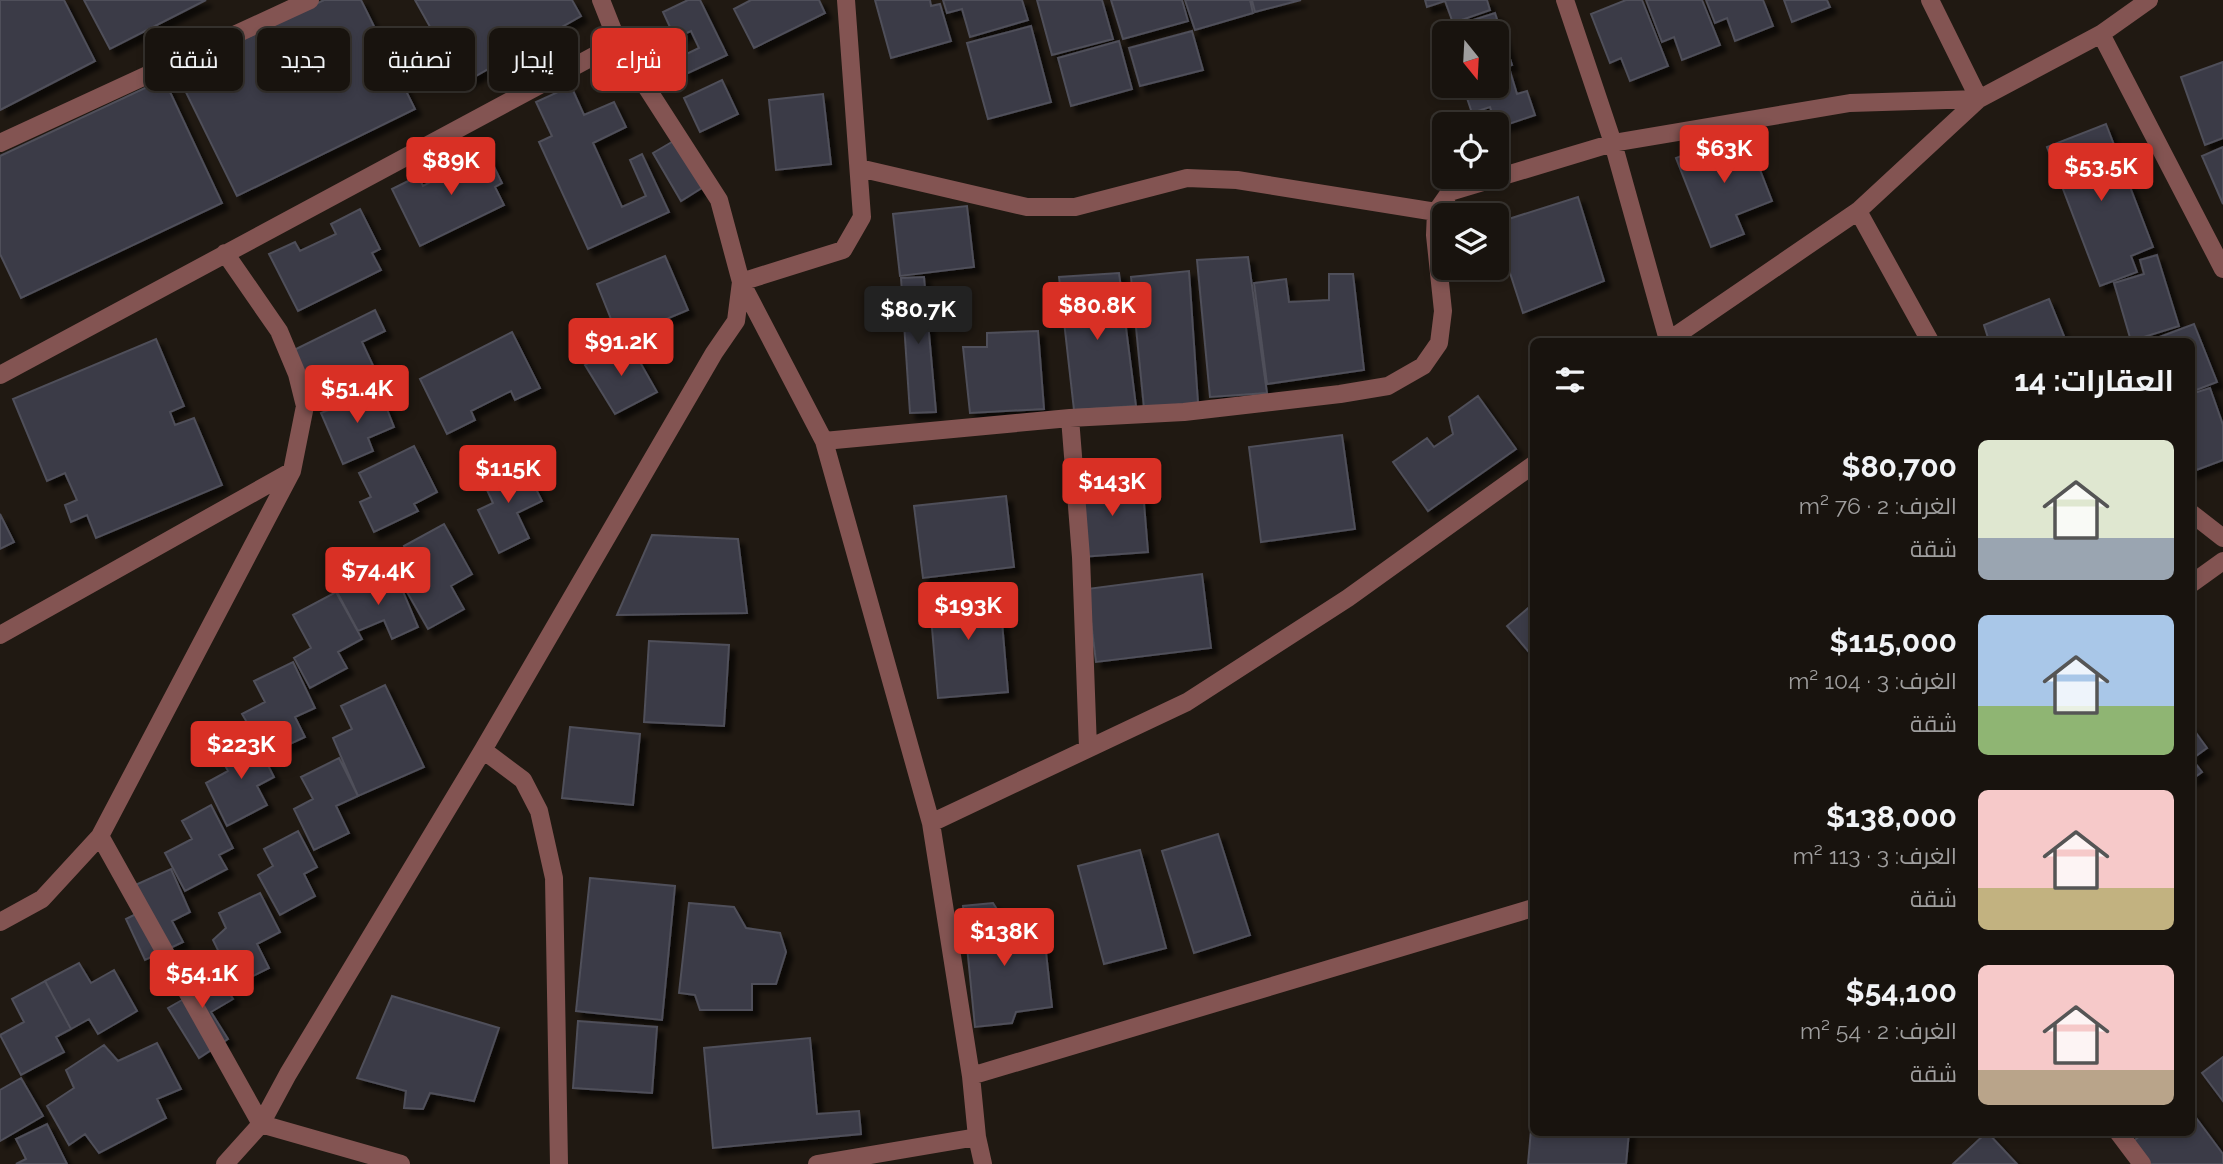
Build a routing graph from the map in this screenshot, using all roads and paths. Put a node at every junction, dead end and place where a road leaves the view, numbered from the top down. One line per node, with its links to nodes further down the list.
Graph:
1 (310, 0): 12 (street)
2 (601, 0): 7 (street)
3 (846, 0): 14 (street)
4 (1565, 0): 13 (street)
5 (1930, 0): 11 (street)
6 (2149, 0): 8 (street)
7 (612, 28)
8 (2101, 34): 11 (street); 19 (street)
9 (592, 57): 18 (street)
10 (649, 91): 21 (street)
11 (1979, 99): 13 (street); 17 (street)
12 (0, 143)
13 (1613, 143): 15 (street); 22 (street)
14 (859, 168): 16 (street); 21 (street)
15 (1442, 203)
16 (1432, 211)
17 (1858, 211): 23 (street); 24 (street)
18 (225, 253): 25 (street); 29 (street)
19 (2223, 269)
20 (1440, 280): 26 (street)
21 (741, 282): 27 (street); 36 (street)
22 (1667, 338)
23 (1672, 338)
24 (1928, 338)
25 (0, 375)
26 (1070, 418): 27 (street); 35 (street)
27 (824, 441): 37 (street)
28 (1530, 467): 35 (street)
29 (292, 471): 34 (street); 38 (street)
30 (2195, 516): 31 (street)
31 (2223, 538)
32 (2223, 561): 33 (street)
33 (2195, 581)
34 (0, 635)
35 (1088, 748): 37 (street)
36 (483, 750): 42 (street); 47 (street)
37 (931, 823): 41 (street)
38 (100, 836): 40 (street); 42 (street)
39 (1530, 909): 41 (street)
40 (0, 922)
41 (971, 1076): 44 (street)
42 (261, 1125): 45 (street); 46 (street)
43 (2121, 1136): 50 (street)
44 (977, 1137): 48 (street); 49 (street)
45 (225, 1164)
46 (401, 1164)
47 (559, 1164)
48 (817, 1164)
49 (983, 1164)
50 (2141, 1164)

